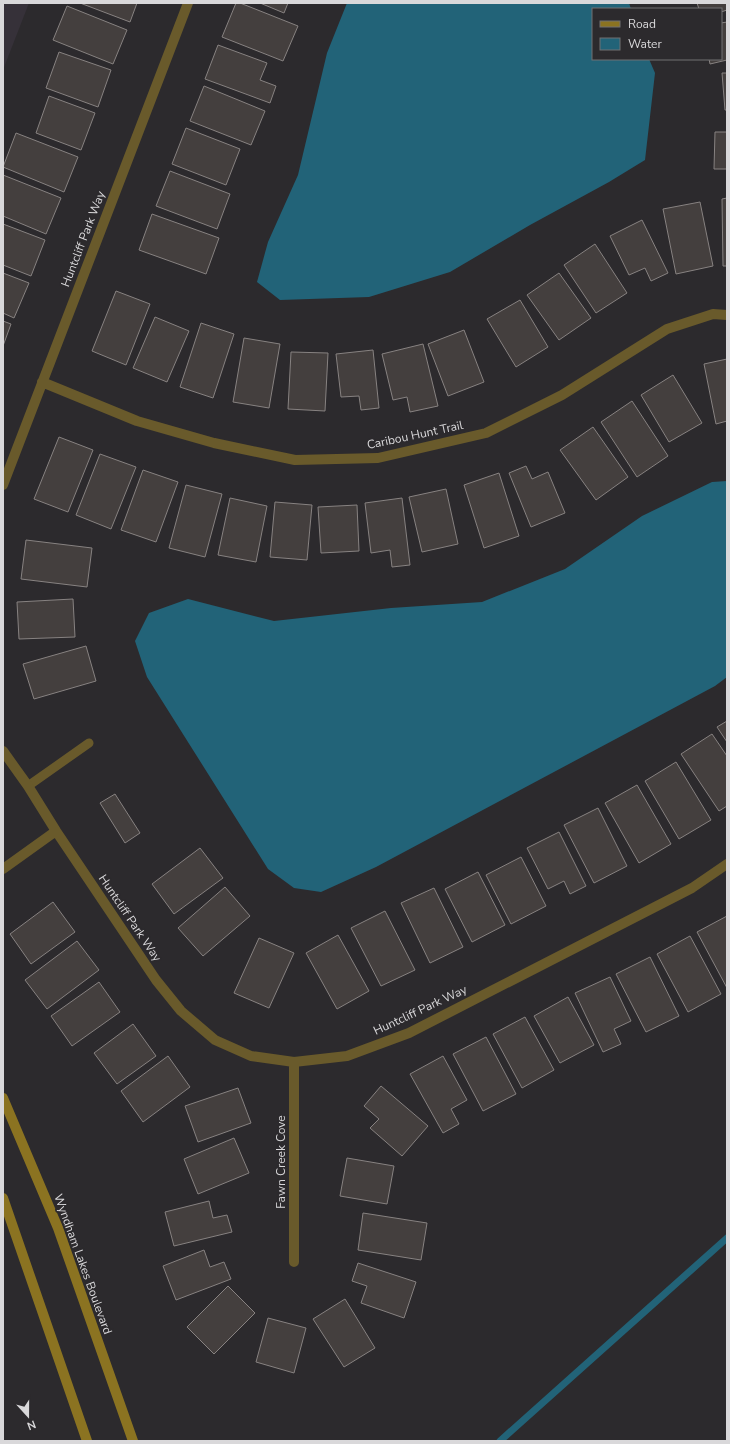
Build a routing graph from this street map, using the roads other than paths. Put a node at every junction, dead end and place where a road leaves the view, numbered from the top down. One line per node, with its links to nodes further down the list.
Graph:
1 (188, 3): 3 (street, Huntcliff Park Way)
2 (727, 315): 3 (street, Caribou Hunt Trail)
3 (42, 382): 4 (street, Huntcliff Park Way)
4 (3, 485)
5 (89, 742): 7 (lane)
6 (3, 751): 7 (street, Huntcliff Park Way)
7 (28, 786): 8 (street, Huntcliff Park Way)
8 (56, 831): 10 (street); 11 (street, Huntcliff Park Way)
9 (727, 864): 11 (street, Huntcliff Park Way)
10 (3, 869)
11 (294, 1062): 14 (street, Fawn Creek Cove)
12 (3, 1098): 16 (street, Wyndham Lakes Boulevard)
13 (3, 1198): 15 (street)
14 (294, 1262)
15 (87, 1441)
16 (133, 1441)

